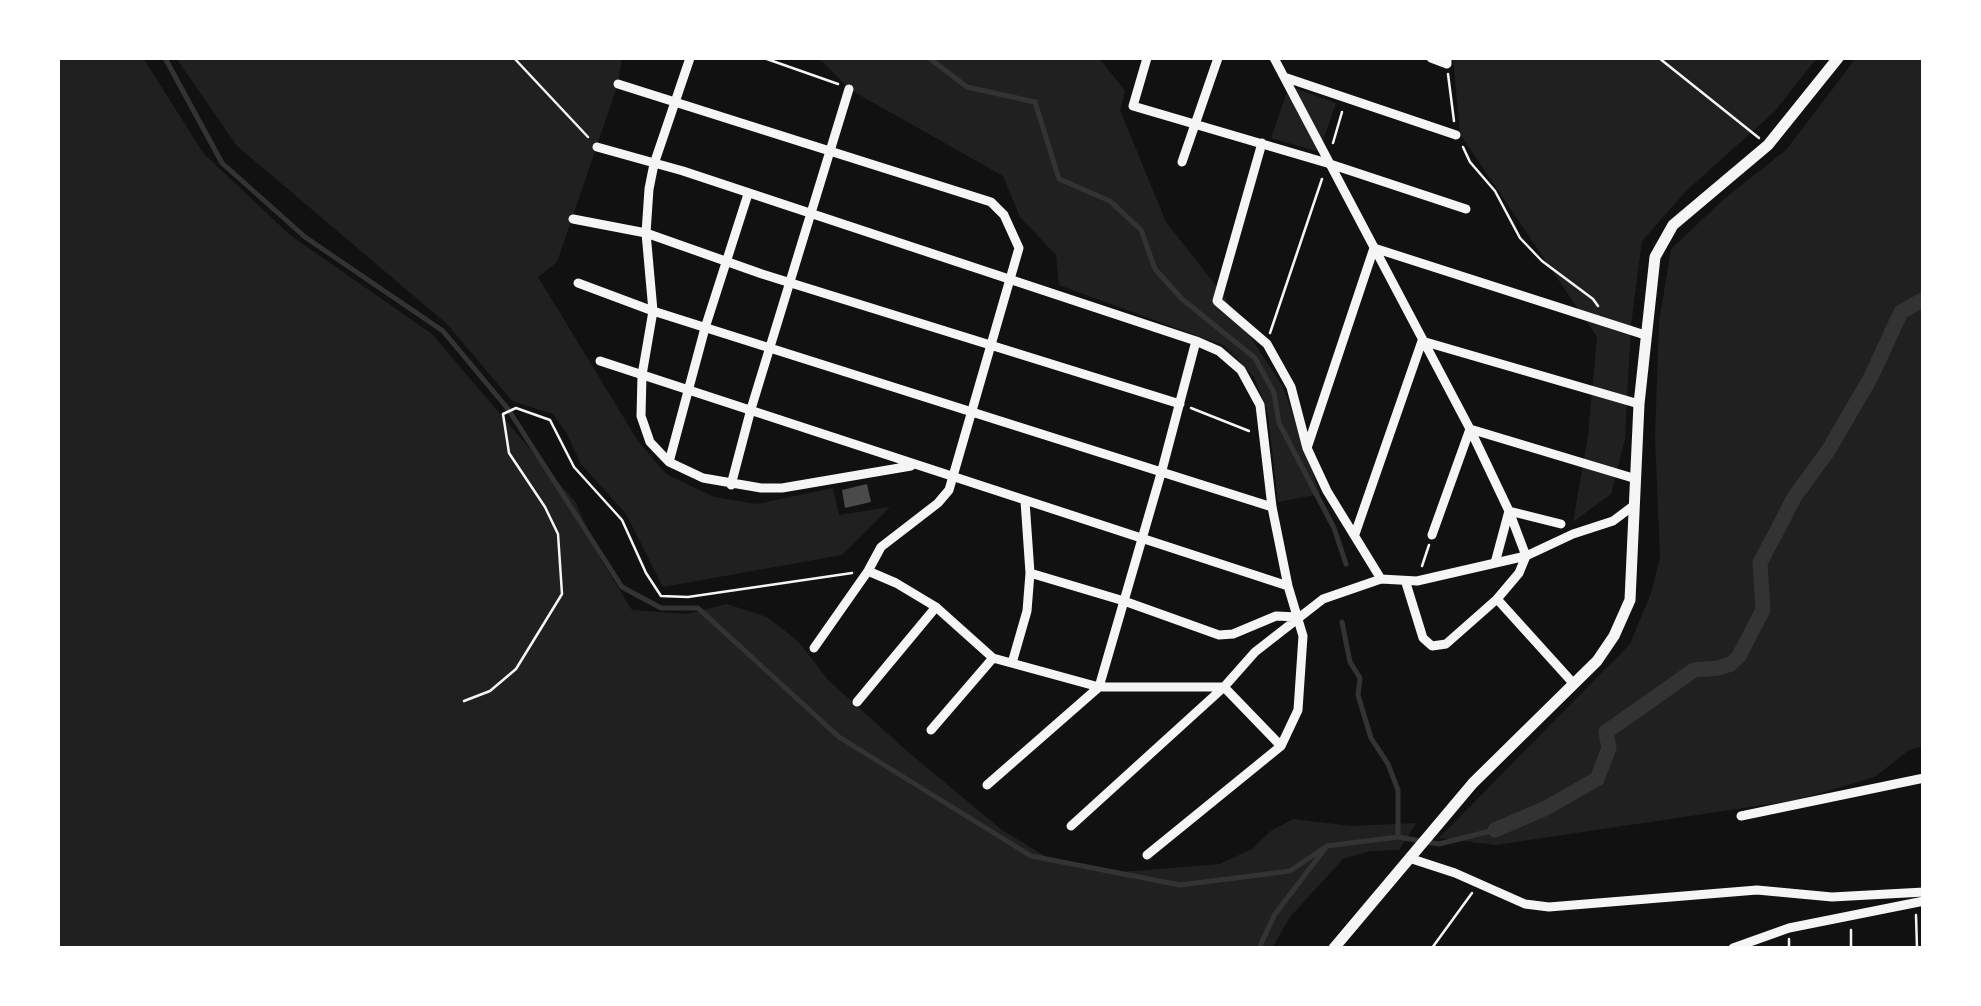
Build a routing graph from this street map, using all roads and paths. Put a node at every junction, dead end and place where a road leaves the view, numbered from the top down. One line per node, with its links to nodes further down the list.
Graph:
1 (514, 58): 20 (path)
2 (690, 58): 15 (street)
3 (764, 58): 13 (path)
4 (1147, 58): 16 (street)
5 (1218, 58): 16 (street)
6 (1274, 58): 11 (street)
7 (1430, 58): 10 (street)
8 (1659, 58): 19 (path)
9 (1838, 58): 19 (street)
10 (1447, 61): 17 (path)
11 (1282, 76): 14 (street); 23 (street)
12 (618, 84): 15 (street)
13 (849, 88): 21 (street)
14 (1346, 98): 17 (street); 23 (path)
15 (676, 100): 21 (street); 24 (street)
16 (1196, 125): 18 (street); 22 (street)
17 (1456, 135): 36 (path)
18 (1262, 143): 23 (street); 41 (street)
19 (1768, 145): 38 (street)
20 (597, 146): 24 (street)
21 (831, 150): 27 (street); 32 (street)
22 (1182, 162)
23 (1327, 163): 26 (street); 30 (street); 41 (path)
24 (654, 164): 25 (street); 29 (street)
25 (748, 194): 27 (street); 31 (street)
26 (1466, 209)
27 (810, 214): 32 (street); 33 (street)
28 (573, 219): 29 (street)
29 (646, 233): 31 (street); 35 (street)
30 (1374, 248): 36 (street); 40 (street); 53 (street)
31 (726, 261): 33 (street); 37 (street)
32 (1010, 280): 39 (street); 42 (street)
33 (790, 282): 42 (street); 43 (street)
34 (578, 283): 35 (street)
35 (653, 312): 37 (street); 45 (street)
36 (1610, 324): 38 (street)
37 (705, 328): 43 (street); 46 (street)
38 (1646, 335): 48 (street)
39 (1196, 340): 47 (street); 52 (street)
40 (1422, 341): 48 (street); 51 (street); 65 (street)
41 (1267, 344): 53 (street)
42 (991, 346): 47 (street); 50 (street)
43 (771, 348): 49 (street); 50 (street)
44 (600, 361): 45 (street)
45 (642, 375): 46 (street); 54 (street)
46 (687, 389): 49 (street); 54 (street)
47 (1180, 404): 52 (path); 56 (street)
48 (1639, 404): 58 (street)
49 (751, 409): 55 (street); 59 (street)
50 (974, 410): 56 (street); 57 (street)
51 (1470, 428): 58 (street); 63 (street); 66 (street)
52 (1264, 437): 62 (street)
53 (1308, 448): 65 (street)
54 (669, 462): 59 (street)
55 (914, 466): 57 (street); 59 (street)
56 (1162, 470): 62 (street); 67 (street)
57 (954, 478): 60 (street); 70 (street)
58 (1634, 478): 61 (street)
59 (731, 485)
60 (1025, 501): 67 (street); 71 (street)
61 (1633, 506): 68 (street); 82 (street)
62 (1272, 507): 74 (street)
63 (1510, 511): 64 (street); 68 (street); 69 (street)
64 (1561, 524)
65 (1355, 534): 72 (street)
66 (1432, 534): 73 (path)
67 (1141, 536): 74 (street); 76 (street)
68 (1526, 556): 69 (street); 75 (street)
69 (1494, 563): 73 (street)
70 (868, 571): 77 (street); 79 (street); 85 (path)
71 (1030, 572): 76 (street); 81 (street)
72 (1381, 579): 73 (street); 78 (street)
73 (1412, 582): 75 (street)
74 (1288, 586): 78 (street)
75 (1497, 598): 82 (street)
76 (1124, 601): 78 (street); 83 (street)
77 (936, 607): 80 (street); 86 (street)
78 (1299, 616): 84 (street); 88 (street)
79 (814, 648)
80 (992, 658): 81 (street); 87 (street)
81 (1012, 664): 83 (street)
82 (1572, 684): 93 (street)
83 (1098, 687): 84 (street); 90 (street)
84 (1224, 687): 88 (street); 92 (street)
85 (464, 701)
86 (857, 702)
87 (932, 730)
88 (1281, 746): 94 (street)
89 (1924, 778): 91 (street)
90 (987, 784)
91 (1740, 816)
92 (1071, 826)
93 (1412, 853): 95 (street); 99 (street)
94 (1147, 854)
95 (1478, 884): 96 (street); 100 (path)
96 (1924, 892)
97 (1920, 902): 98 (street); 103 (path)
98 (1851, 915): 101 (street); 102 (path)
99 (1334, 948)
100 (1432, 948)
101 (1733, 948)
102 (1851, 948)
103 (1917, 948)

